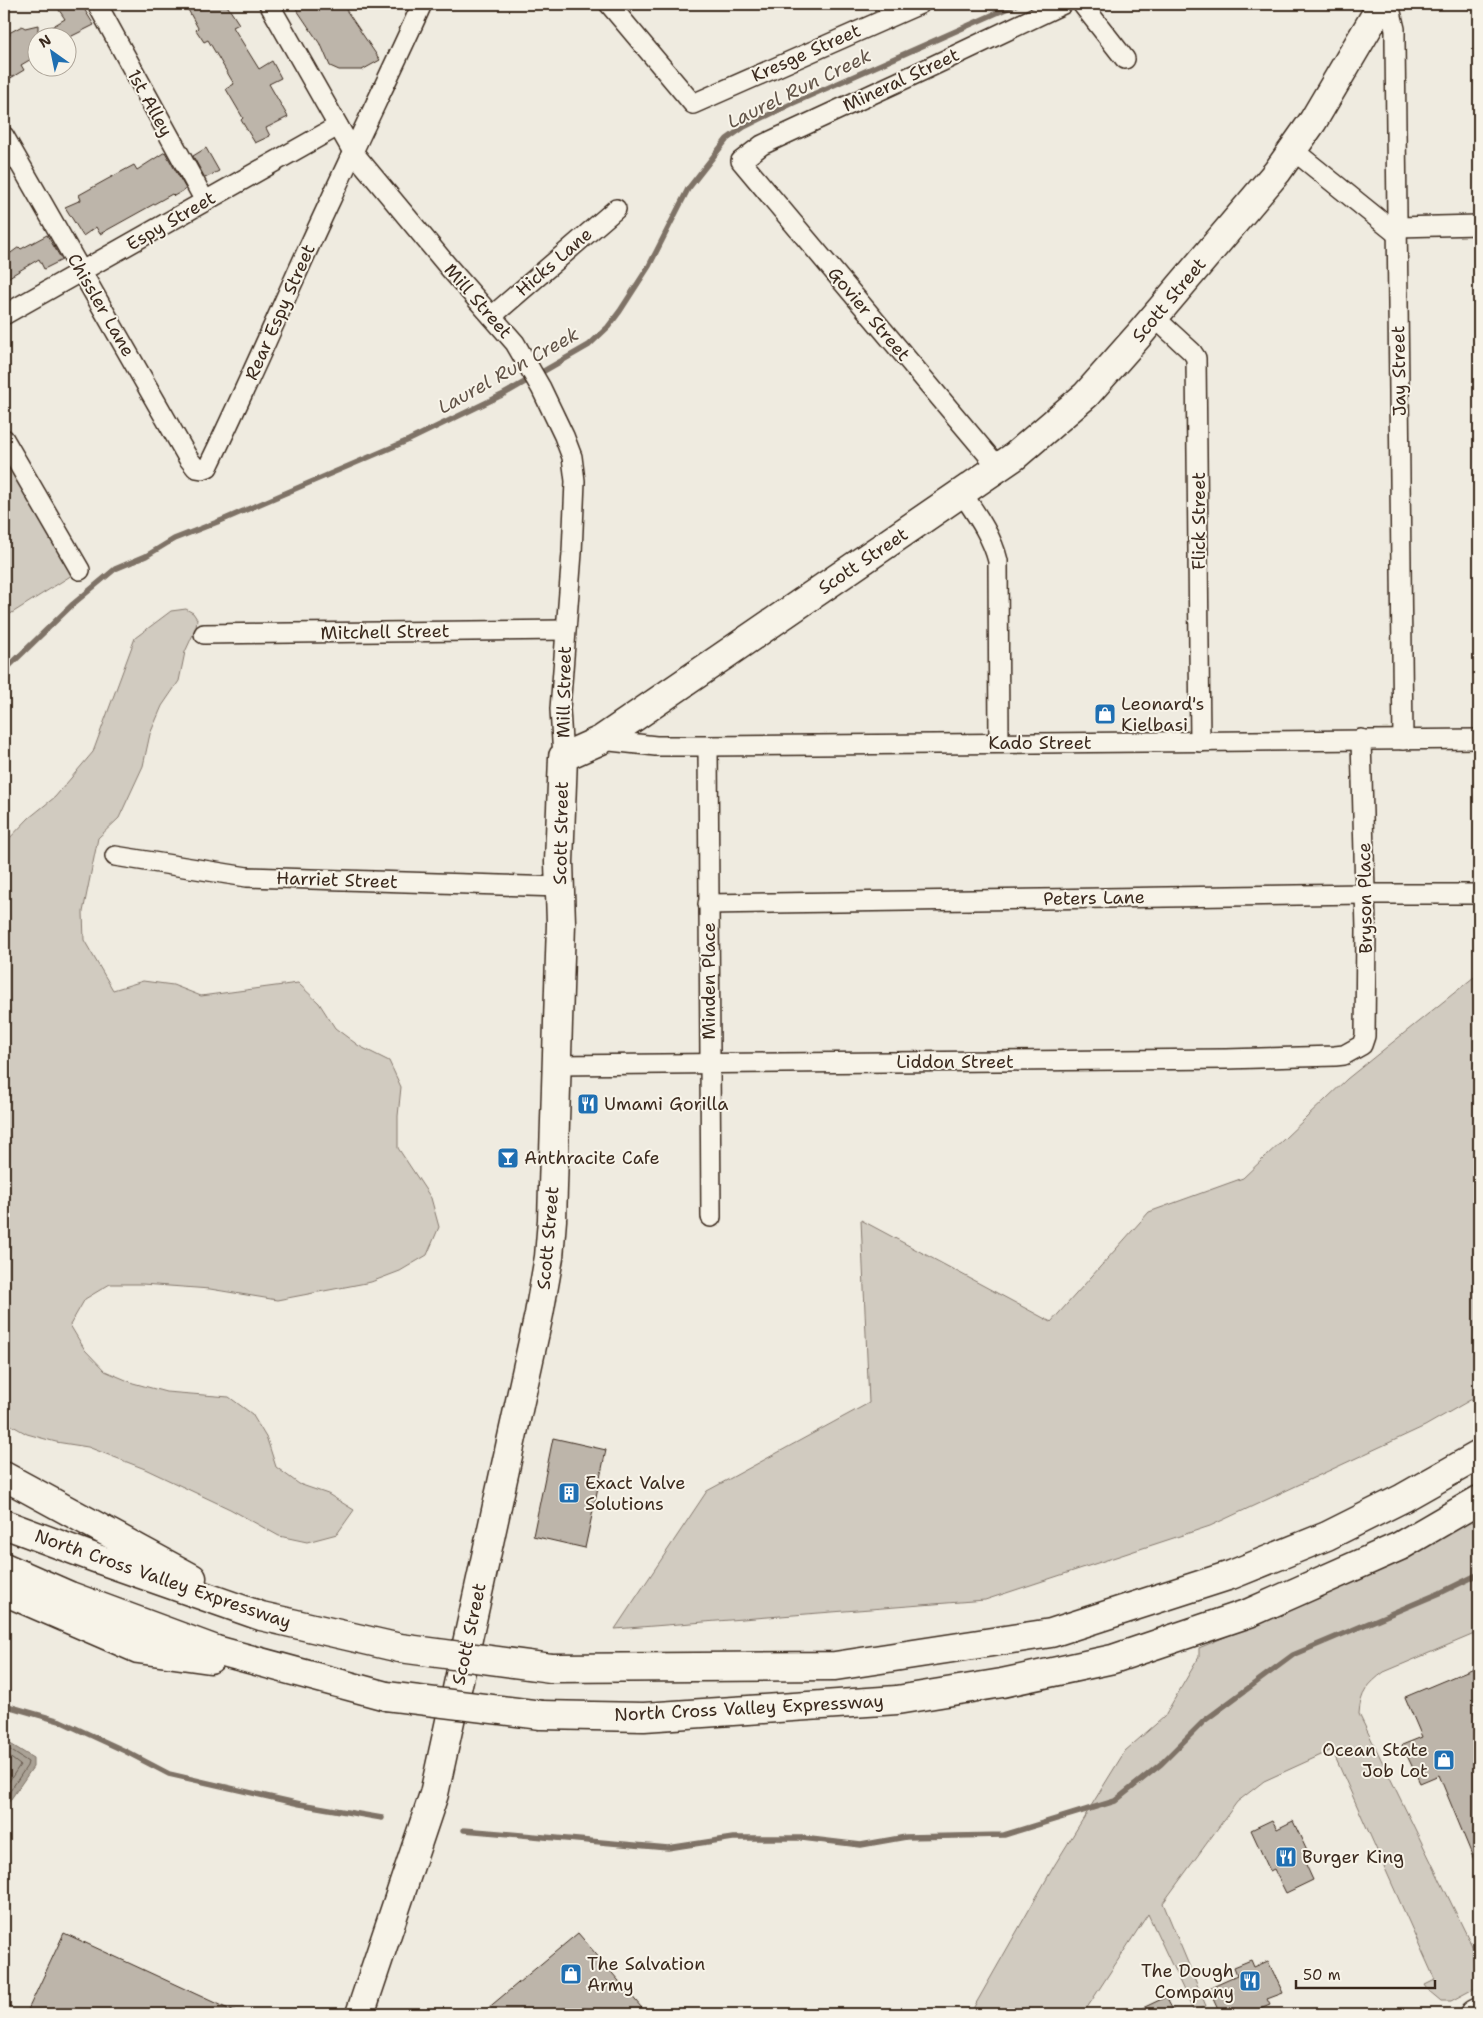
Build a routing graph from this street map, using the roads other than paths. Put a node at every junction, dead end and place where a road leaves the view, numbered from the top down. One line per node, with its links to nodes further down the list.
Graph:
1 (97, 4): 16 (street, 1st Alley)
2 (269, 4): 11 (street, Mill Street)
3 (422, 4): 14 (street, Rear Espy Street)
4 (609, 4): 5 (street, Kresge Street)
5 (920, 4)
6 (1062, 4): 15 (street, Mineral Street)
7 (1082, 4): 10 (street)
8 (1382, 4): 13 (main road, Scott Street)
9 (1389, 4): 19 (street, Jay Street)
10 (1125, 59)
11 (338, 126): 14 (street, Mill Street); 16 (street, Espy Street)
12 (4, 136): 20 (street, Chissler Lane)
13 (1293, 150): 19 (street); 23 (main road, Scott Street)
14 (353, 152): 22 (street, Mill Street); 26 (street, Rear Espy Street)
15 (741, 160): 25 (street, Govier Street)
16 (205, 201): 20 (street, Espy Street)
17 (616, 209): 22 (street, Hicks Lane)
18 (1479, 225): 19 (street)
19 (1397, 231): 34 (street, Jay Street)
20 (81, 272): 21 (street, Espy Street); 26 (street, Chissler Lane)
21 (4, 315)
22 (492, 316): 29 (street, Mill Street)
23 (1154, 317): 25 (main road, Scott Street); 35 (street, Flick Street)
24 (4, 439): 28 (street)
25 (998, 467): 27 (main road, Scott Street)
26 (202, 469)
27 (962, 493): 33 (main road, Scott Street); 36 (street)
28 (80, 570)
29 (565, 630): 30 (street, Mitchell Street); 38 (street, Mill Street)
30 (204, 634)
31 (1361, 739): 34 (street, Kado Street); 35 (street, Kado Street); 41 (street, Bryson Place)
32 (1479, 739): 34 (street, Kado Street)
33 (601, 740): 37 (street, Kado Street); 38 (main road, Scott Street)
34 (1403, 740)
35 (1200, 742): 36 (street, Kado Street)
36 (999, 743): 37 (street, Kado Street)
37 (708, 746): 43 (street, Minden Place)
38 (563, 757): 40 (main road, Scott Street)
39 (115, 856): 40 (street, Harriet Street)
40 (560, 887): 46 (main road, Scott Street)
41 (1365, 894): 42 (street, Peters Lane); 43 (street, Peters Lane); 44 (street, Bryson Place)
42 (1479, 894)
43 (708, 904): 45 (street, Minden Place)
44 (1352, 1051): 45 (street, Liddon Street)
45 (709, 1064): 46 (street, Liddon Street); 47 (street, Minden Place)
46 (557, 1065): 57 (main road, Scott Street)
47 (711, 1216)
48 (1479, 1454): 54 (main road, North Cross Valley Expressway, bridge)
49 (4, 1476): 54 (main road)
50 (1479, 1500): 55 (main road, North Cross Valley Expressway, bridge)
51 (4, 1524): 54 (main road, North Cross Valley Expressway)
52 (4, 1567): 55 (main road, North Cross Valley Expressway)
53 (4, 1592): 55 (main road)
54 (261, 1616)
55 (289, 1671)
56 (1479, 2012): 58 (main road)
57 (360, 2014)
58 (1475, 2014)

